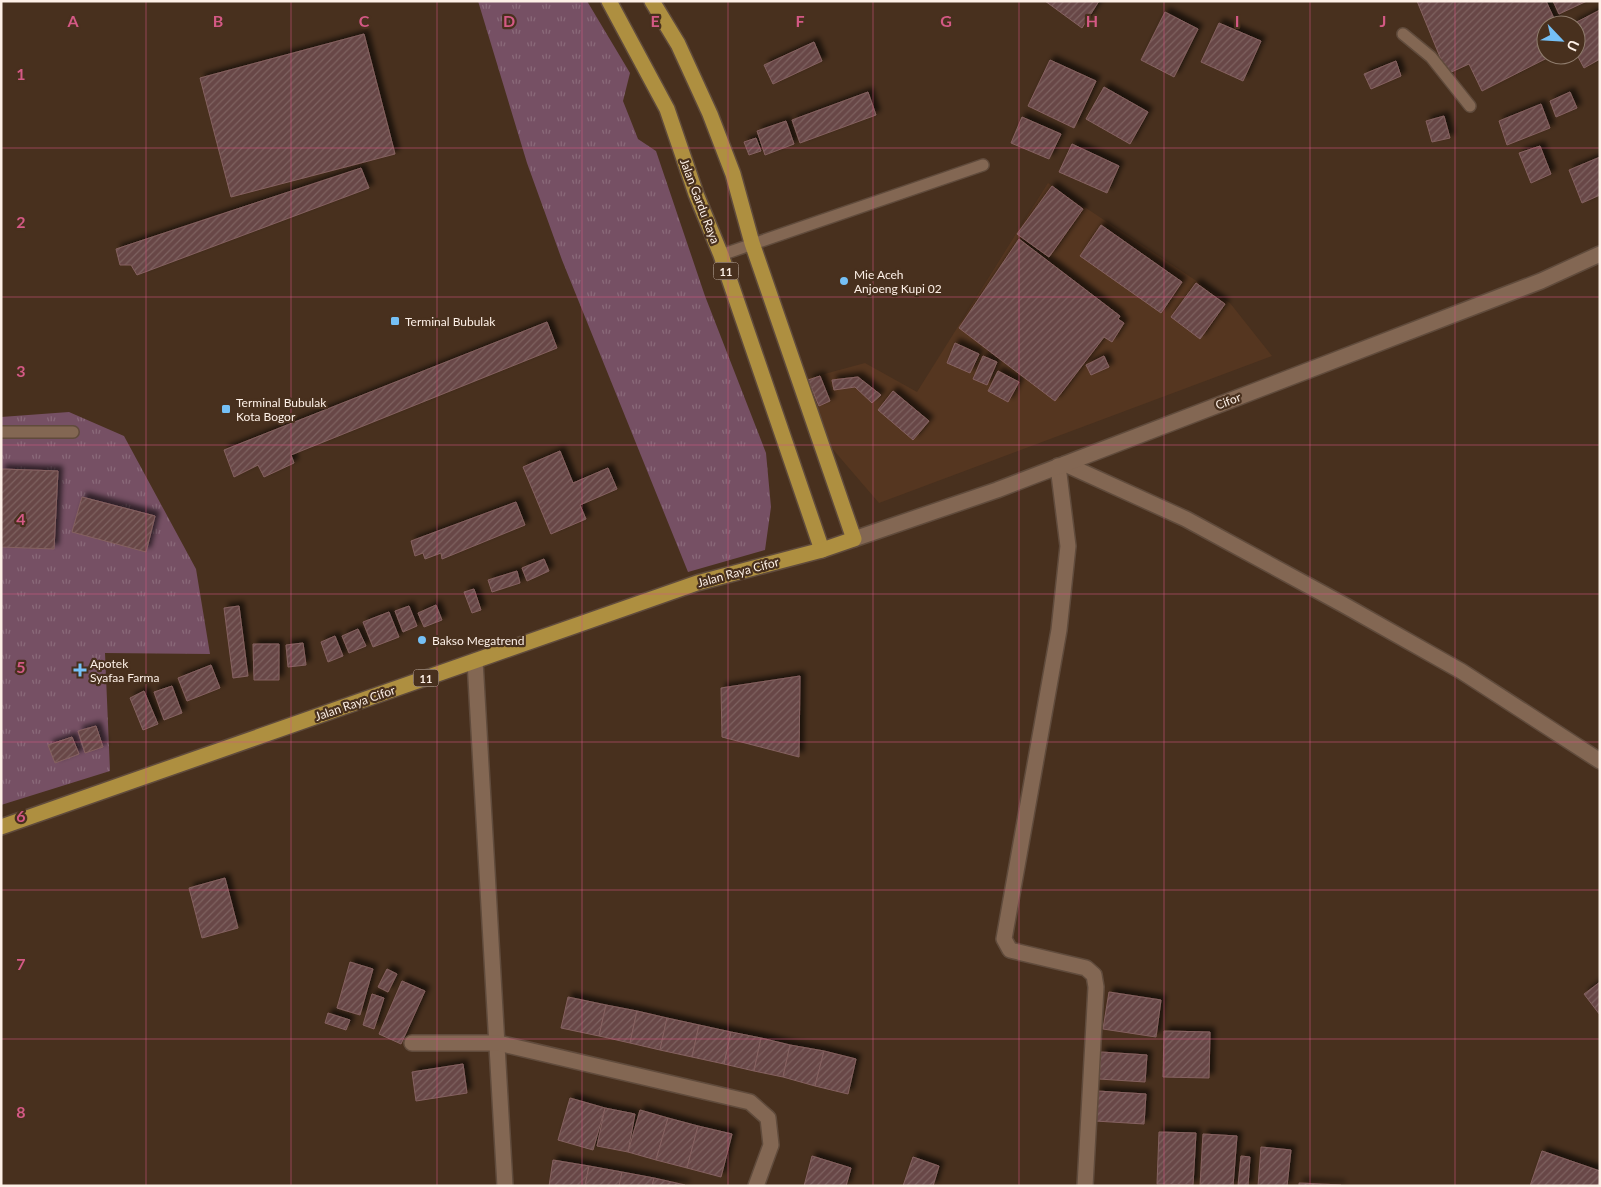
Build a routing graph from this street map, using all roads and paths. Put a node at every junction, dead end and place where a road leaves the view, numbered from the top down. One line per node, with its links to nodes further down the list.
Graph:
1 (610, 1): 8 (highway, Jalan Gardu Raya / 11)
2 (652, 1): 6 (highway)
3 (1403, 34): 4 (lane)
4 (1470, 106)
5 (983, 165): 6 (lane)
6 (752, 243): 8 (lane); 12 (highway)
7 (1600, 254): 11 (street, Cifor)
8 (721, 255): 13 (highway, Jalan Gardu Raya / 11)
9 (1, 432): 10 (lane)
10 (73, 432)
11 (1062, 465): 12 (street, Cifor); 15 (street); 21 (street)
12 (854, 539): 13 (highway, Jalan Raya Cifor / 11)
13 (822, 550): 14 (highway, Jalan Raya Cifor / 11)
14 (475, 661): 16 (highway, Jalan Raya Cifor / 11); 18 (street)
15 (1600, 761)
16 (1, 827)
17 (412, 1043): 18 (street)
18 (498, 1043): 19 (street); 20 (street)
19 (505, 1186)
20 (756, 1186)
21 (1085, 1186)

